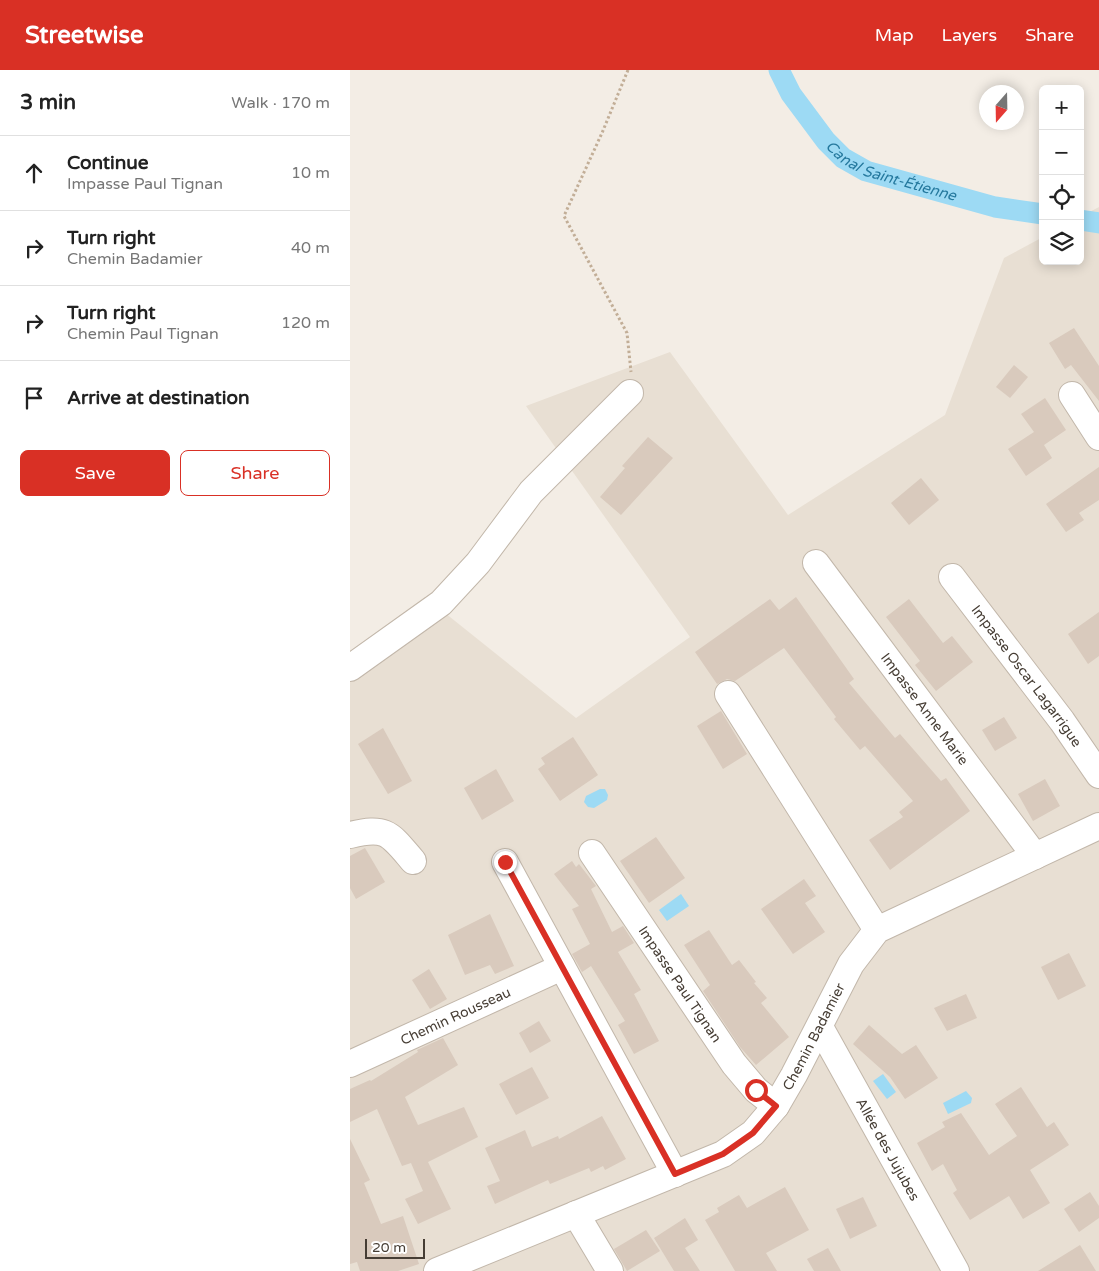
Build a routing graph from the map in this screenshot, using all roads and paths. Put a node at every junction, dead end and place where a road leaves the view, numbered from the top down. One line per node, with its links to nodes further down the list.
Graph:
1 (628, 70): 2 (path)
2 (630, 393): 7 (street)
3 (1072, 395): 4 (street)
4 (1099, 437)
5 (816, 563): 13 (street, Impasse Anne Marie)
6 (952, 577): 9 (street, Impasse Oscar Lagarrigue)
7 (350, 668)
8 (728, 694): 16 (street)
9 (1099, 775)
10 (1099, 826): 13 (street, Chemin Badamier)
11 (350, 836): 14 (street)
12 (592, 853): 20 (street, Impasse Paul Tignan)
13 (1035, 856): 16 (street, Chemin Badamier)
14 (414, 861)
15 (505, 862): 17 (street)
16 (877, 930): 18 (street, Chemin Badamier)
17 (562, 967): 19 (street, Chemin Rousseau); 21 (street)
18 (820, 1027): 20 (street, Chemin Badamier); 25 (street, Allée des Jujubes)
19 (350, 1064)
20 (776, 1106): 21 (street, Chemin Badamier)
21 (675, 1174): 22 (street, Chemin Badamier)
22 (576, 1214): 23 (street, Chemin Badamier); 24 (street)
23 (437, 1271)
24 (610, 1271)
25 (956, 1271)

